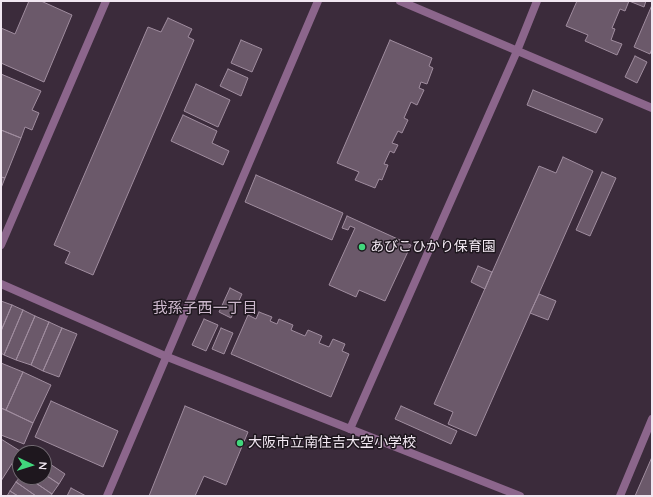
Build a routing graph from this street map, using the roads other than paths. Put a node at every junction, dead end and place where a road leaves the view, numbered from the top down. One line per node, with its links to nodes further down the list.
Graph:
1 (106, 1): 7 (street)
2 (318, 1): 9 (street)
3 (400, 1): 5 (street)
4 (537, 1): 5 (street)
5 (517, 51): 6 (street); 11 (street)
6 (652, 108)
7 (1, 246)
8 (1, 284): 9 (street)
9 (165, 356): 11 (street); 12 (street)
10 (652, 419): 14 (street)
11 (350, 429): 13 (street)
12 (106, 496)
13 (520, 496)
14 (620, 496)

